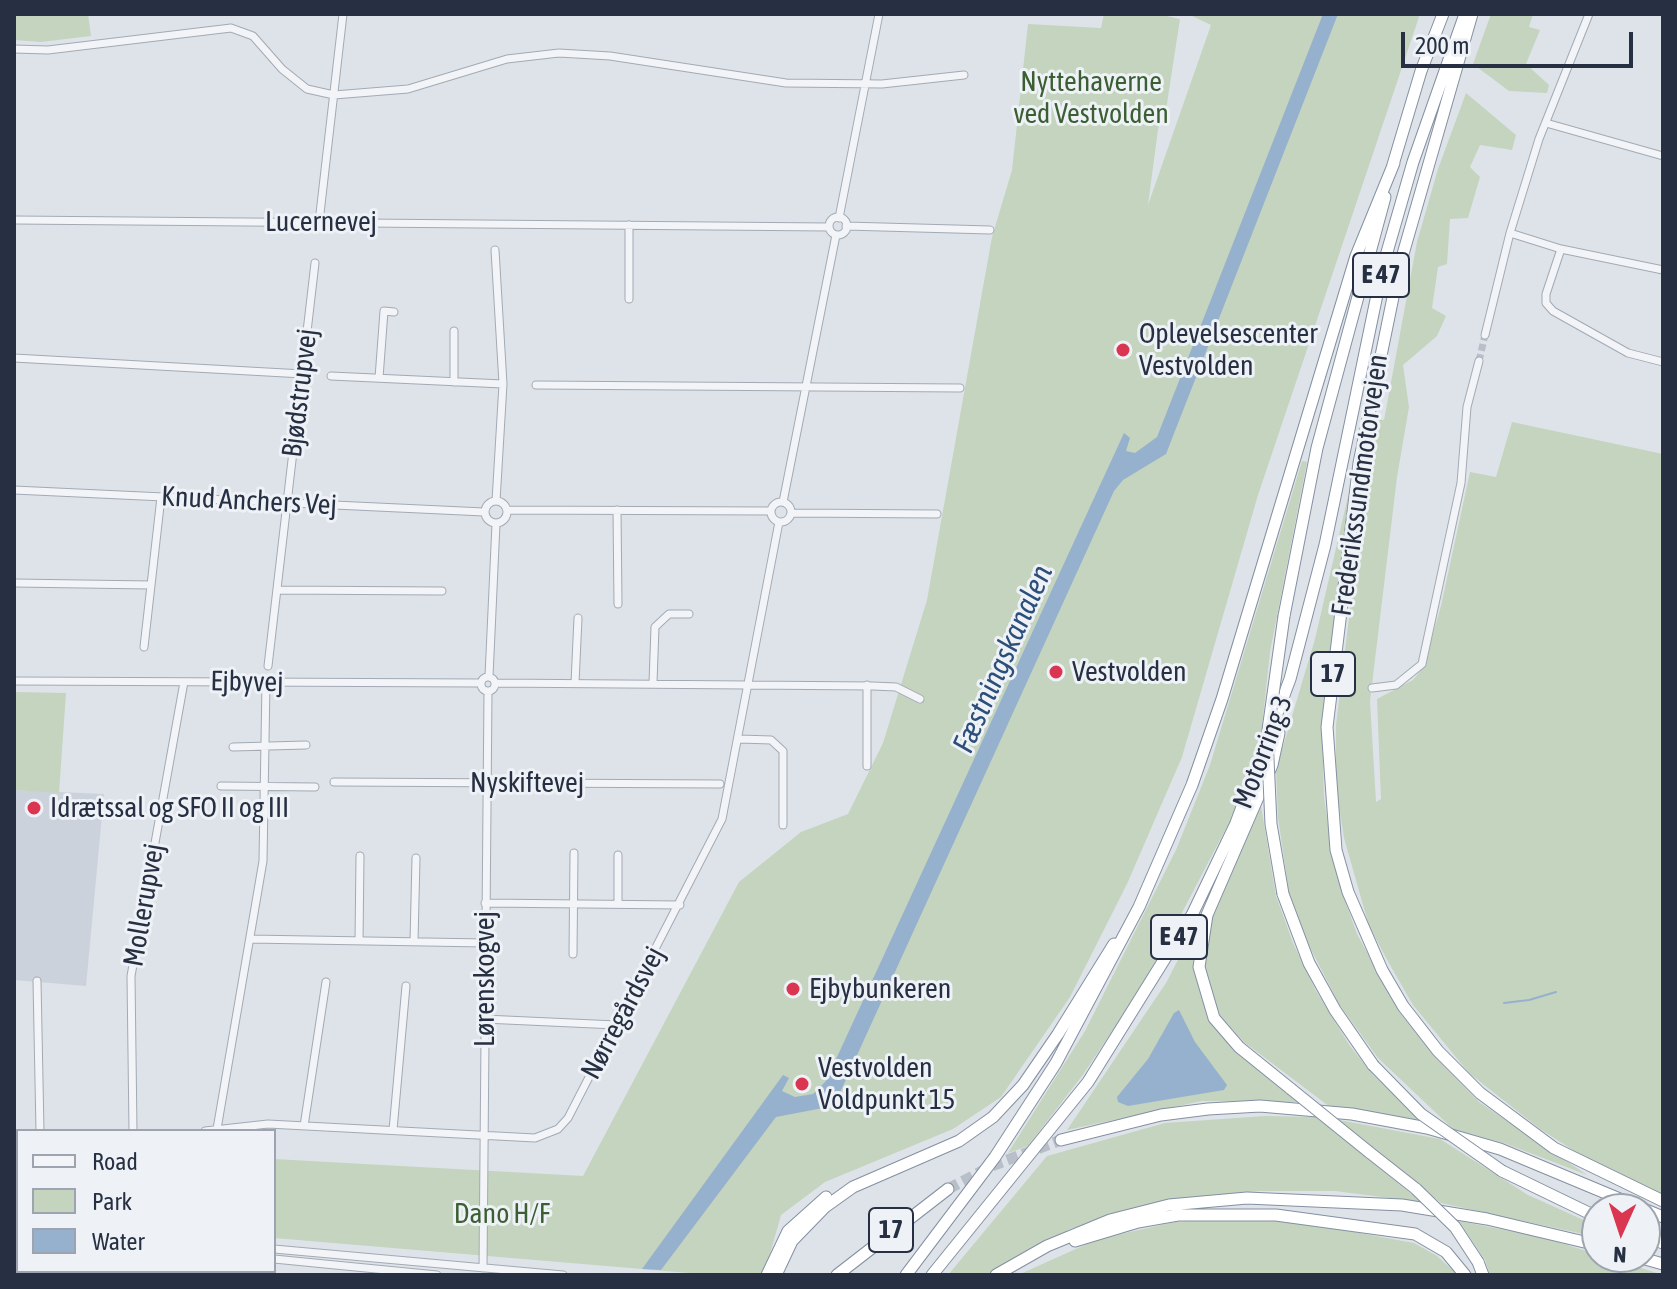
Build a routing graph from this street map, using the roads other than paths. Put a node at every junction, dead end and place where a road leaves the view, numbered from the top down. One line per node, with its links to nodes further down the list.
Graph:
1 (343, 14): 10 (street)
2 (879, 14): 9 (street)
3 (1443, 14): 13 (highway, E 47)
4 (1465, 14): 65 (highway, Motorring 3 / E 47)
5 (1472, 14): 118 (highway, Frederikssundmotorvejen / 17)
6 (1589, 14): 11 (street)
7 (14, 49): 10 (street)
8 (964, 75): 9 (street)
9 (865, 84): 10 (street); 14 (street)
10 (334, 95): 16 (street)
11 (1546, 123): 12 (street); 21 (street)
12 (1663, 156)
13 (1394, 163): 98 (highway, E 47); 119 (highway, Frederikssundmotorvejen / 17, bridge)
14 (839, 218): 18 (street); 19 (street)
15 (14, 220): 16 (street, Lucernevej)
16 (319, 222): 17 (street, Lucernevej)
17 (629, 225): 19 (street, Lucernevej); 27 (street)
18 (846, 226): 20 (street); 22 (street)
19 (829, 227): 22 (street)
20 (990, 230)
21 (1510, 233): 23 (street); 30 (street)
22 (836, 235): 40 (street)
23 (1561, 249): 26 (street); 33 (street)
24 (495, 250): 38 (street)
25 (315, 263): 34 (street, Bjødstrupvej)
26 (1663, 270)
27 (629, 299)
28 (394, 312): 36 (street)
29 (454, 331): 37 (street)
30 (1485, 335)
31 (14, 358): 34 (street)
32 (1479, 361): 75 (street)
33 (1663, 362)
34 (303, 374): 45 (street, Bjødstrupvej)
35 (331, 376): 36 (street)
36 (379, 378): 37 (street)
37 (454, 382): 38 (street)
38 (503, 384): 44 (street)
39 (536, 385): 40 (street)
40 (807, 387): 41 (street); 46 (street)
41 (960, 388)
42 (14, 490): 43 (street, Knud Anchers Vej)
43 (161, 497): 45 (street, Knud Anchers Vej); 56 (street)
44 (496, 501): 47 (street); 50 (street)
45 (287, 502): 50 (street, Knud Anchers Vej); 57 (street, Bjødstrupvej)
46 (783, 502): 49 (street); 51 (street)
47 (507, 510): 48 (street); 54 (street)
48 (617, 510): 49 (street); 59 (street)
49 (771, 511): 53 (street)
50 (484, 512): 54 (street)
51 (792, 513): 52 (street); 53 (street)
52 (937, 514)
53 (779, 522): 73 (street, Nørregårdsvej)
54 (496, 524): 64 (street)
55 (14, 583): 56 (street)
56 (151, 585): 62 (street)
57 (278, 590): 58 (street); 63 (street, Bjødstrupvej)
58 (442, 591)
59 (618, 604)
60 (689, 614): 72 (street)
61 (578, 618): 71 (street)
62 (144, 647)
63 (268, 666)
64 (489, 676): 69 (street); 70 (street)
65 (1290, 679): 132 (highway, Motorring 3 / E 47); 135 (highway, bridge)
66 (14, 681): 67 (street, Ejbyvej)
67 (184, 682): 68 (street, Ejbyvej); 111 (street, Mollerupvej)
68 (266, 682): 69 (street, Ejbyvej); 80 (street)
69 (481, 683): 76 (street)
70 (496, 683): 71 (street); 76 (street)
71 (575, 683): 72 (street)
72 (653, 683): 73 (street)
73 (749, 685): 74 (street); 78 (street, Nørregårdsvej)
74 (867, 685): 77 (street); 82 (street)
75 (1372, 688)
76 (488, 691): 84 (street, Lørenskogvej)
77 (920, 699)
78 (740, 739): 89 (street); 97 (street, Nørregårdsvej)
79 (306, 745): 80 (street)
80 (266, 746): 81 (street); 87 (street)
81 (233, 747)
82 (867, 766)
83 (334, 782): 84 (street, Nyskiftevej)
84 (486, 782): 85 (street, Nyskiftevej); 94 (street, Lørenskogvej)
85 (720, 784)
86 (221, 786): 87 (street)
87 (266, 786): 88 (street); 99 (street)
88 (315, 787)
89 (783, 825)
90 (574, 853): 95 (street)
91 (618, 855): 96 (street)
92 (360, 856): 100 (street)
93 (416, 858): 101 (street)
94 (485, 903): 95 (street); 102 (street, Lørenskogvej)
95 (573, 904): 96 (street); 103 (street)
96 (618, 904): 97 (street)
97 (680, 905): 108 (street, Nørregårdsvej)
98 (1139, 907): 116 (highway); 131 (highway, E 47)
99 (250, 939): 100 (street); 112 (street)
100 (359, 941): 101 (street)
101 (414, 942): 102 (street)
102 (485, 943): 107 (street, Lørenskogvej)
103 (573, 954)
104 (37, 981): 110 (street)
105 (326, 982): 109 (street)
106 (406, 986): 113 (street)
107 (484, 1019): 108 (street); 114 (street, Lørenskogvej)
108 (616, 1025): 114 (street, Nørregårdsvej)
109 (304, 1126): 112 (street, Nørregårdsvej); 113 (street, Nørregårdsvej)
110 (40, 1129)
111 (133, 1129)
112 (217, 1129)
113 (393, 1130): 114 (street, Nørregårdsvej)
114 (486, 1135): 125 (street, Lørenskogvej)
115 (1061, 1140): 120 (highway)
116 (853, 1187): 128 (highway); 129 (highway)
117 (948, 1189): 130 (highway, 17)
118 (1663, 1201)
119 (1581, 1209)
120 (1663, 1217)
121 (1581, 1241): 124 (highway)
122 (276, 1249): 125 (street)
123 (276, 1259): 126 (street)
124 (1018, 1262): 133 (highway); 134 (highway)
125 (483, 1268): 127 (street)
126 (437, 1275)
127 (563, 1275)
128 (767, 1275)
129 (776, 1275)
130 (837, 1275)
131 (906, 1275)
132 (932, 1275)
133 (996, 1275)
134 (1465, 1275)
135 (1483, 1275)

